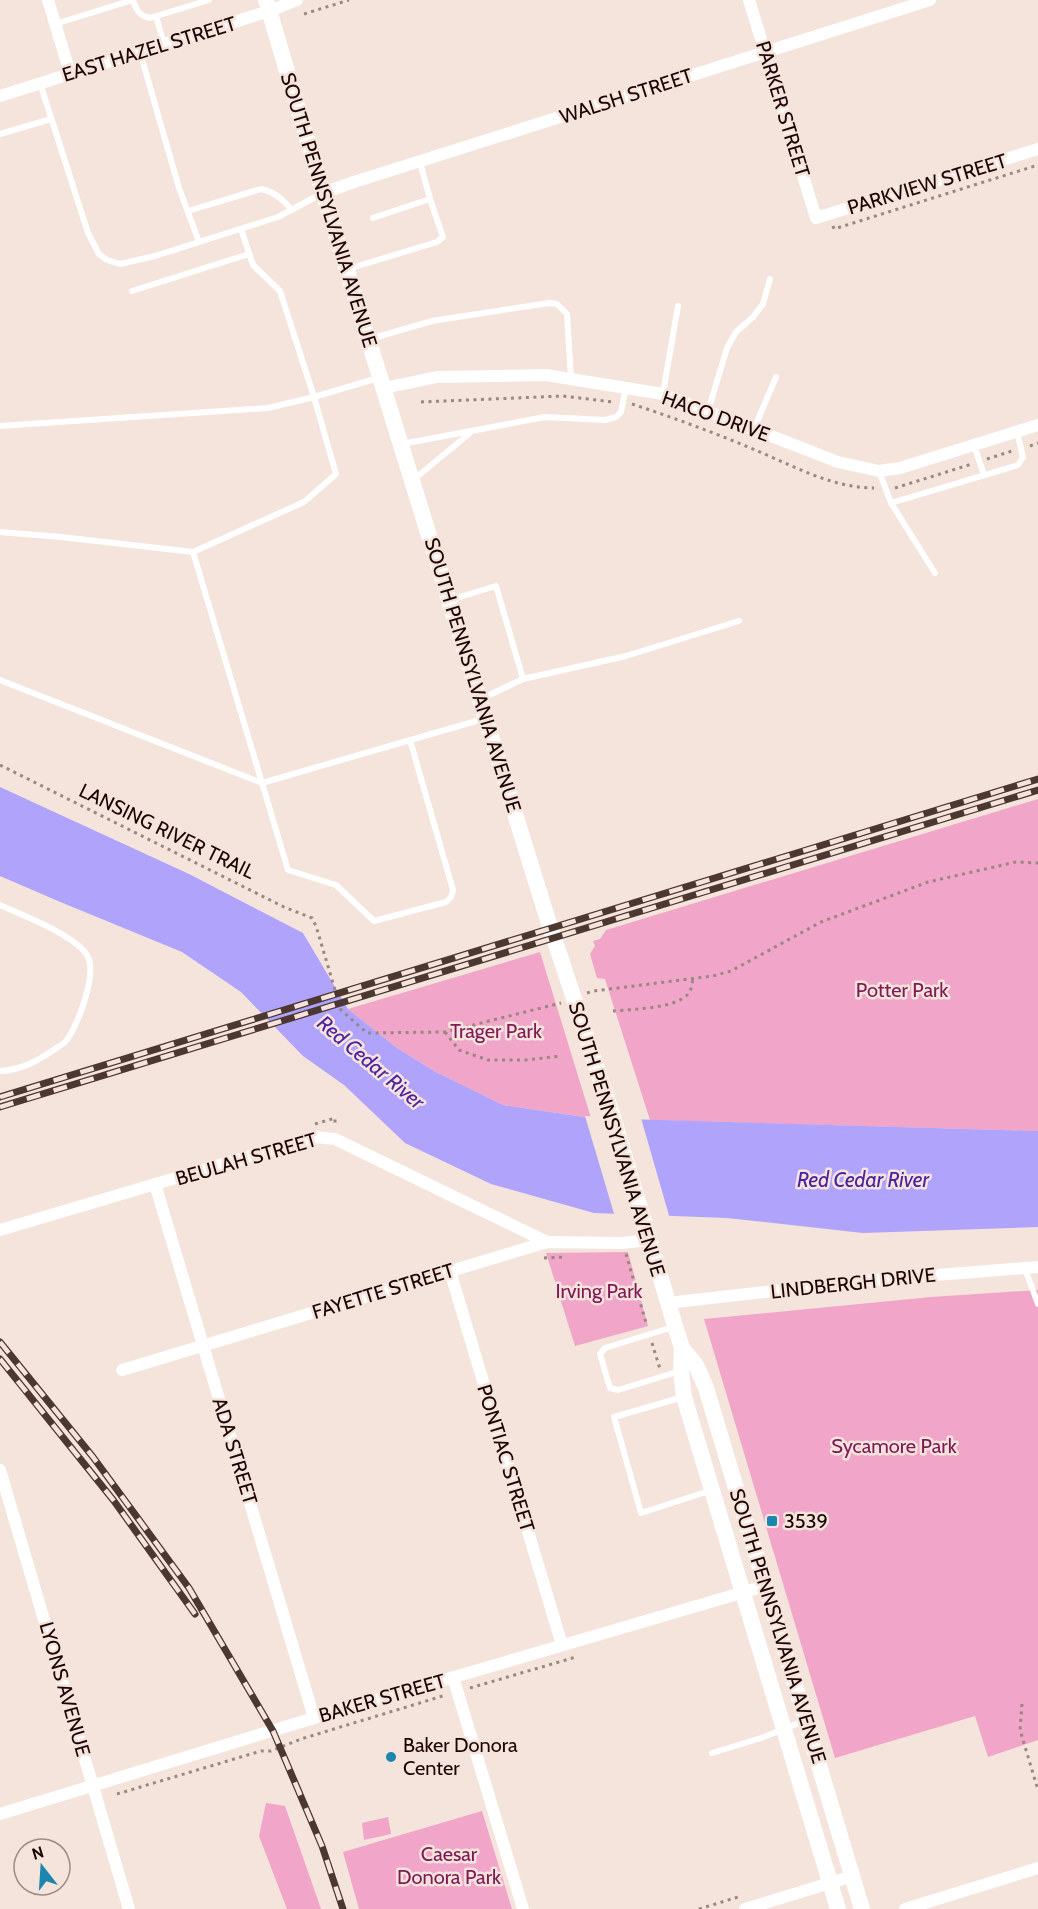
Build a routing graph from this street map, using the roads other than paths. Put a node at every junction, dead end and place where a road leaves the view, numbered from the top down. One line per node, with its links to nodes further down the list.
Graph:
1 (48, 0): 9 (street)
2 (133, 0): 8 (lane); 9 (lane)
3 (209, 0): 8 (lane)
4 (297, 0): 7 (street, EAST HAZEL STREET)
5 (750, 0): 12 (street, PARKER STREET)
6 (930, 0): 12 (street, WALSH STREET)
7 (267, 6): 10 (street, EAST HAZEL STREET); 20 (main road, SOUTH PENNSYLVANIA AVENUE)
8 (156, 16): 10 (lane)
9 (56, 24): 13 (street)
10 (164, 44): 11 (street, EAST HAZEL STREET)
11 (140, 52): 13 (street, EAST HAZEL STREET); 23 (lane)
12 (765, 52): 19 (street, WALSH STREET); 25 (street, PARKER STREET)
13 (70, 73): 14 (street, EAST HAZEL STREET)
14 (40, 83): 15 (street, EAST HAZEL STREET); 16 (lane)
15 (0, 96)
16 (51, 119): 17 (lane); 27 (lane)
17 (0, 134)
18 (1038, 149): 25 (street, PARKVIEW STREET)
19 (420, 161): 20 (street, WALSH STREET); 21 (lane)
20 (323, 193): 22 (lane); 29 (main road, SOUTH PENNSYLVANIA AVENUE)
21 (430, 199): 24 (lane); 29 (lane)
22 (292, 210): 23 (lane); 26 (lane)
23 (188, 211): 27 (lane)
24 (373, 218)
25 (816, 219)
26 (241, 229): 27 (lane); 28 (lane)
27 (199, 242)
28 (249, 254): 31 (lane); 39 (lane)
29 (348, 270): 33 (main road, SOUTH PENNSYLVANIA AVENUE)
30 (770, 279): 40 (lane)
31 (132, 291)
32 (678, 306): 38 (lane)
33 (369, 339): 35 (lane); 36 (main road, SOUTH PENNSYLVANIA AVENUE)
34 (776, 377): 43 (lane)
35 (570, 379): 36 (street, HACO DRIVE); 37 (street, HACO DRIVE)
36 (382, 382): 39 (lane); 46 (main road, SOUTH PENNSYLVANIA AVENUE)
37 (626, 388): 38 (street, HACO DRIVE); 44 (lane)
38 (663, 394): 40 (street, HACO DRIVE)
39 (314, 398): 42 (lane); 53 (lane)
40 (708, 411): 43 (street, HACO DRIVE)
41 (1038, 425): 45 (street, HACO DRIVE)
42 (0, 426)
43 (754, 429): 48 (street, HACO DRIVE)
44 (472, 431): 46 (lane); 50 (lane)
45 (1017, 432): 47 (street, HACO DRIVE); 49 (lane)
46 (401, 444): 50 (main road, SOUTH PENNSYLVANIA AVENUE)
47 (974, 445): 48 (street, HACO DRIVE); 49 (lane)
48 (879, 471): 51 (lane)
49 (984, 475): 51 (lane)
50 (412, 480): 55 (main road, SOUTH PENNSYLVANIA AVENUE)
51 (891, 503): 54 (lane)
52 (0, 532): 53 (lane)
53 (193, 552): 62 (lane)
54 (935, 573)
55 (450, 600): 58 (lane); 59 (main road, SOUTH PENNSYLVANIA AVENUE)
56 (739, 621): 58 (lane)
57 (0, 680): 62 (lane)
58 (524, 680): 59 (lane)
59 (481, 700): 60 (main road, SOUTH PENNSYLVANIA AVENUE)
60 (486, 717): 61 (lane); 67 (main road, SOUTH PENNSYLVANIA AVENUE)
61 (410, 740): 62 (lane); 62 (lane)
62 (262, 783)
63 (0, 905): 64 (lane)
64 (0, 1071)
65 (155, 1184): 66 (street, BEULAH STREET); 68 (street, BEULAH STREET); 75 (street, ADA STREET)
66 (0, 1230)
67 (649, 1240): 68 (street, FAYETTE STREET); 72 (main road, SOUTH PENNSYLVANIA AVENUE)
68 (547, 1242): 71 (street, FAYETTE STREET)
69 (1038, 1267): 70 (street, LINDBERGH DRIVE)
70 (1025, 1268): 72 (street, LINDBERGH DRIVE); 73 (lane)
71 (450, 1271): 75 (street, FAYETTE STREET); 84 (street, PONTIAC STREET)
72 (668, 1303): 74 (main road, SOUTH PENNSYLVANIA AVENUE)
73 (1038, 1304)
74 (675, 1326): 76 (main road, SOUTH PENNSYLVANIA AVENUE); 78 (lane)
75 (204, 1344): 77 (street, FAYETTE STREET); 86 (street, ADA STREET)
76 (682, 1348): 78 (main road, SOUTH PENNSYLVANIA AVENUE); 82 (main road, SOUTH PENNSYLVANIA AVENUE)
77 (122, 1370)
78 (681, 1371): 79 (main road, SOUTH PENNSYLVANIA AVENUE)
79 (684, 1397): 81 (main road, SOUTH PENNSYLVANIA AVENUE); 81 (lane)
80 (0, 1470): 90 (street, LYONS AVENUE)
81 (712, 1490): 83 (main road, SOUTH PENNSYLVANIA AVENUE)
82 (765, 1586): 83 (street, BAKER STREET); 87 (main road, SOUTH PENNSYLVANIA AVENUE)
83 (743, 1592): 84 (street, BAKER STREET); 88 (main road, SOUTH PENNSYLVANIA AVENUE)
84 (562, 1645): 85 (street, BAKER STREET)
85 (453, 1677): 86 (street, BAKER STREET); 96 (street)
86 (314, 1718): 90 (street, BAKER STREET)
87 (806, 1720): 88 (lane); 93 (main road, SOUTH PENNSYLVANIA AVENUE)
88 (784, 1728): 89 (lane); 94 (main road, SOUTH PENNSYLVANIA AVENUE)
89 (712, 1753)
90 (93, 1786): 91 (street, BAKER STREET); 95 (street, LYONS AVENUE)
91 (0, 1814)
92 (1038, 1868): 100 (street)
93 (853, 1876): 94 (street); 99 (main road, SOUTH PENNSYLVANIA AVENUE)
94 (830, 1883): 97 (street); 98 (main road, SOUTH PENNSYLVANIA AVENUE)
95 (129, 1909)
96 (523, 1909)
97 (745, 1909)
98 (838, 1909)
99 (862, 1909)
100 (905, 1909)

